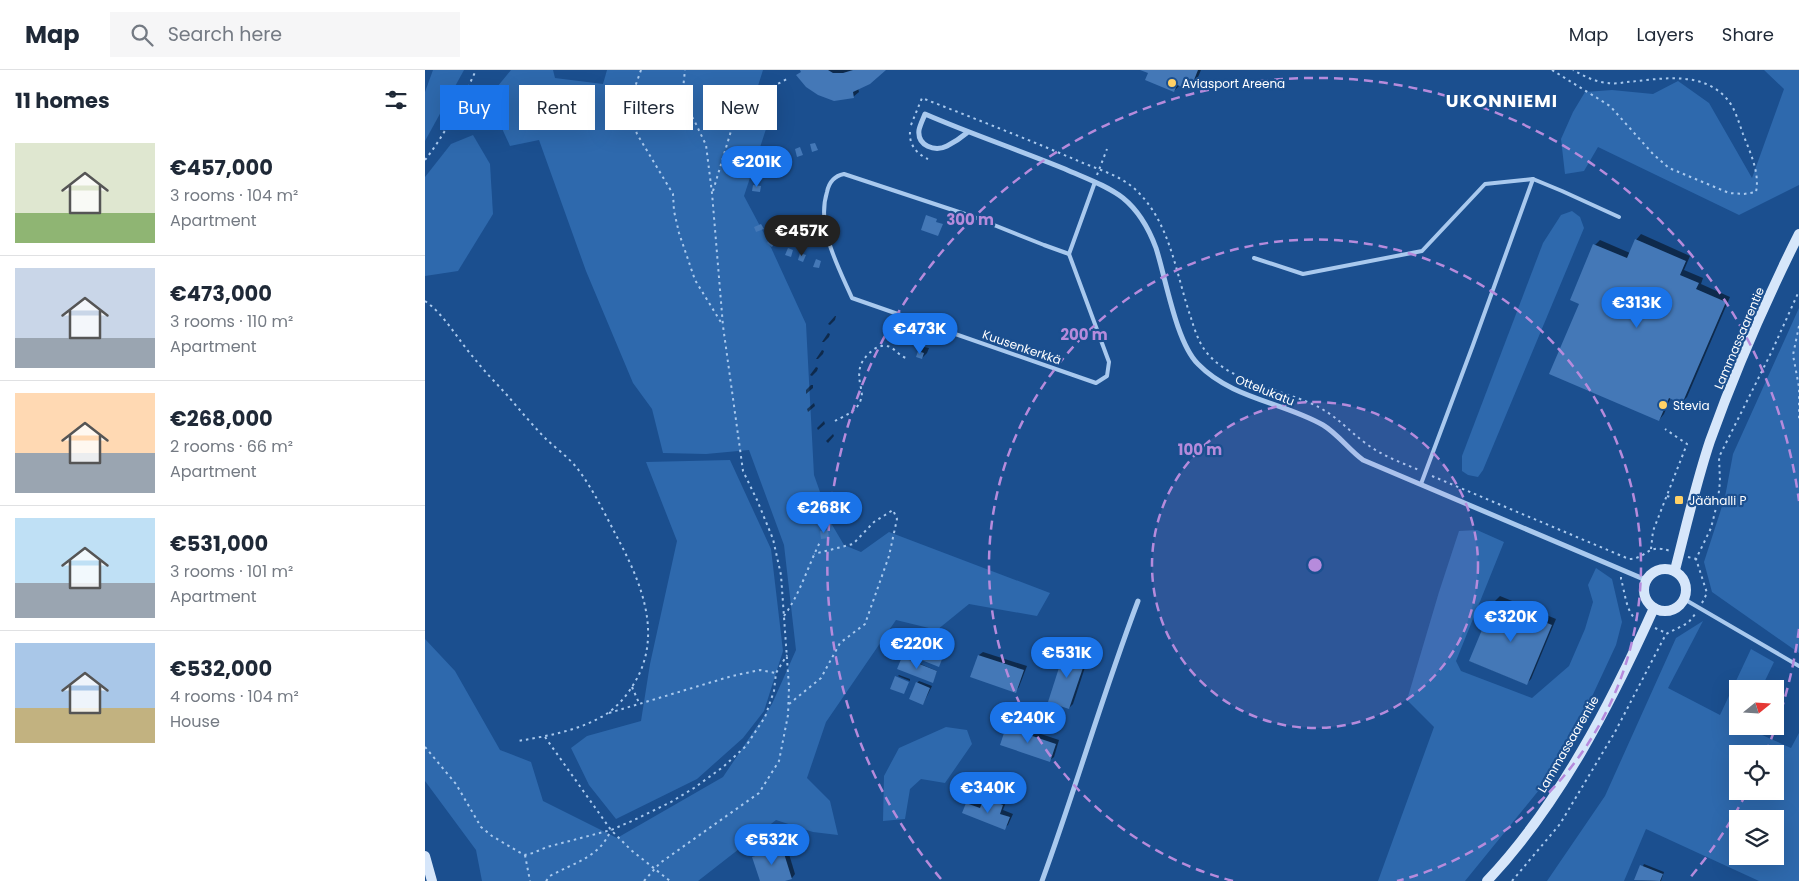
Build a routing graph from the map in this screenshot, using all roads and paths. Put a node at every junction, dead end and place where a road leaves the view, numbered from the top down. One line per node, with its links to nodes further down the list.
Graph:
1 (476, 70): 10 (path)
2 (641, 70): 21 (path)
3 (685, 70): 14 (path)
4 (1551, 70): 5 (path)
5 (1573, 70)
6 (787, 79): 14 (path)
7 (929, 100): 11 (path)
8 (968, 132): 8 (street, Ottelukatu); 13 (street, Ottelukatu)
9 (1107, 149): 11 (path)
10 (425, 160)
11 (1099, 170): 13 (path); 28 (path)
12 (1533, 179): 15 (lane); 18 (lane); 28 (lane)
13 (1095, 182): 17 (lane); 29 (street, Ottelukatu)
14 (712, 193): 21 (path)
15 (1619, 217)
16 (1799, 234): 35 (street, Lammassaarentie)
17 (1069, 254): 17 (lane, Kuusenkerkkä)
18 (1254, 258)
19 (1799, 291): 36 (path)
20 (425, 301): 50 (path)
21 (723, 326): 44 (path)
22 (1799, 326): 24 (path)
23 (906, 358): 25 (path)
24 (1799, 387): 26 (path)
25 (835, 421)
26 (1799, 422)
27 (1665, 429): 30 (path)
28 (1425, 473): 29 (lane); 33 (path)
29 (1421, 484): 37 (street, Ottelukatu)
30 (1667, 496): 31 (path); 33 (path)
31 (1679, 500)
32 (820, 542): 34 (path)
33 (1651, 549): 35 (path)
34 (814, 554): 44 (path); 52 (path)
35 (1679, 554): 36 (path); 38 (street, Lammassaarentie)
36 (1696, 559): 43 (path)
37 (1624, 569): 39 (street, Ottelukatu); 45 (path)
38 (1675, 570): 39 (street); 40 (street)
39 (1646, 580): 42 (street)
40 (1685, 599): 42 (street); 43 (lane)
41 (1138, 600): 66 (street)
42 (1653, 608): 45 (street, Lammassaarentie)
43 (1700, 608): 46 (path); 48 (lane)
44 (784, 616): 47 (path)
45 (1646, 625): 46 (path); 67 (street, Lammassaarentie)
46 (1666, 634): 68 (path)
47 (787, 655): 49 (path); 52 (path)
48 (1799, 666)
49 (776, 673): 51 (path); 57 (path)
50 (632, 687): 51 (path); 53 (path)
51 (639, 702): 53 (path)
52 (789, 704): 60 (path)
53 (608, 713): 54 (path)
54 (545, 736): 55 (path); 57 (path)
55 (518, 741)
56 (425, 747): 58 (path)
57 (611, 830): 58 (path); 60 (path); 63 (path)
58 (525, 855): 62 (path)
59 (425, 856): 61 (street)
60 (654, 869): 64 (path); 65 (path)
61 (432, 881)
62 (529, 881)
63 (546, 881)
64 (644, 881)
65 (671, 881)
66 (1042, 881)
67 (1487, 881)
68 (1512, 881)

